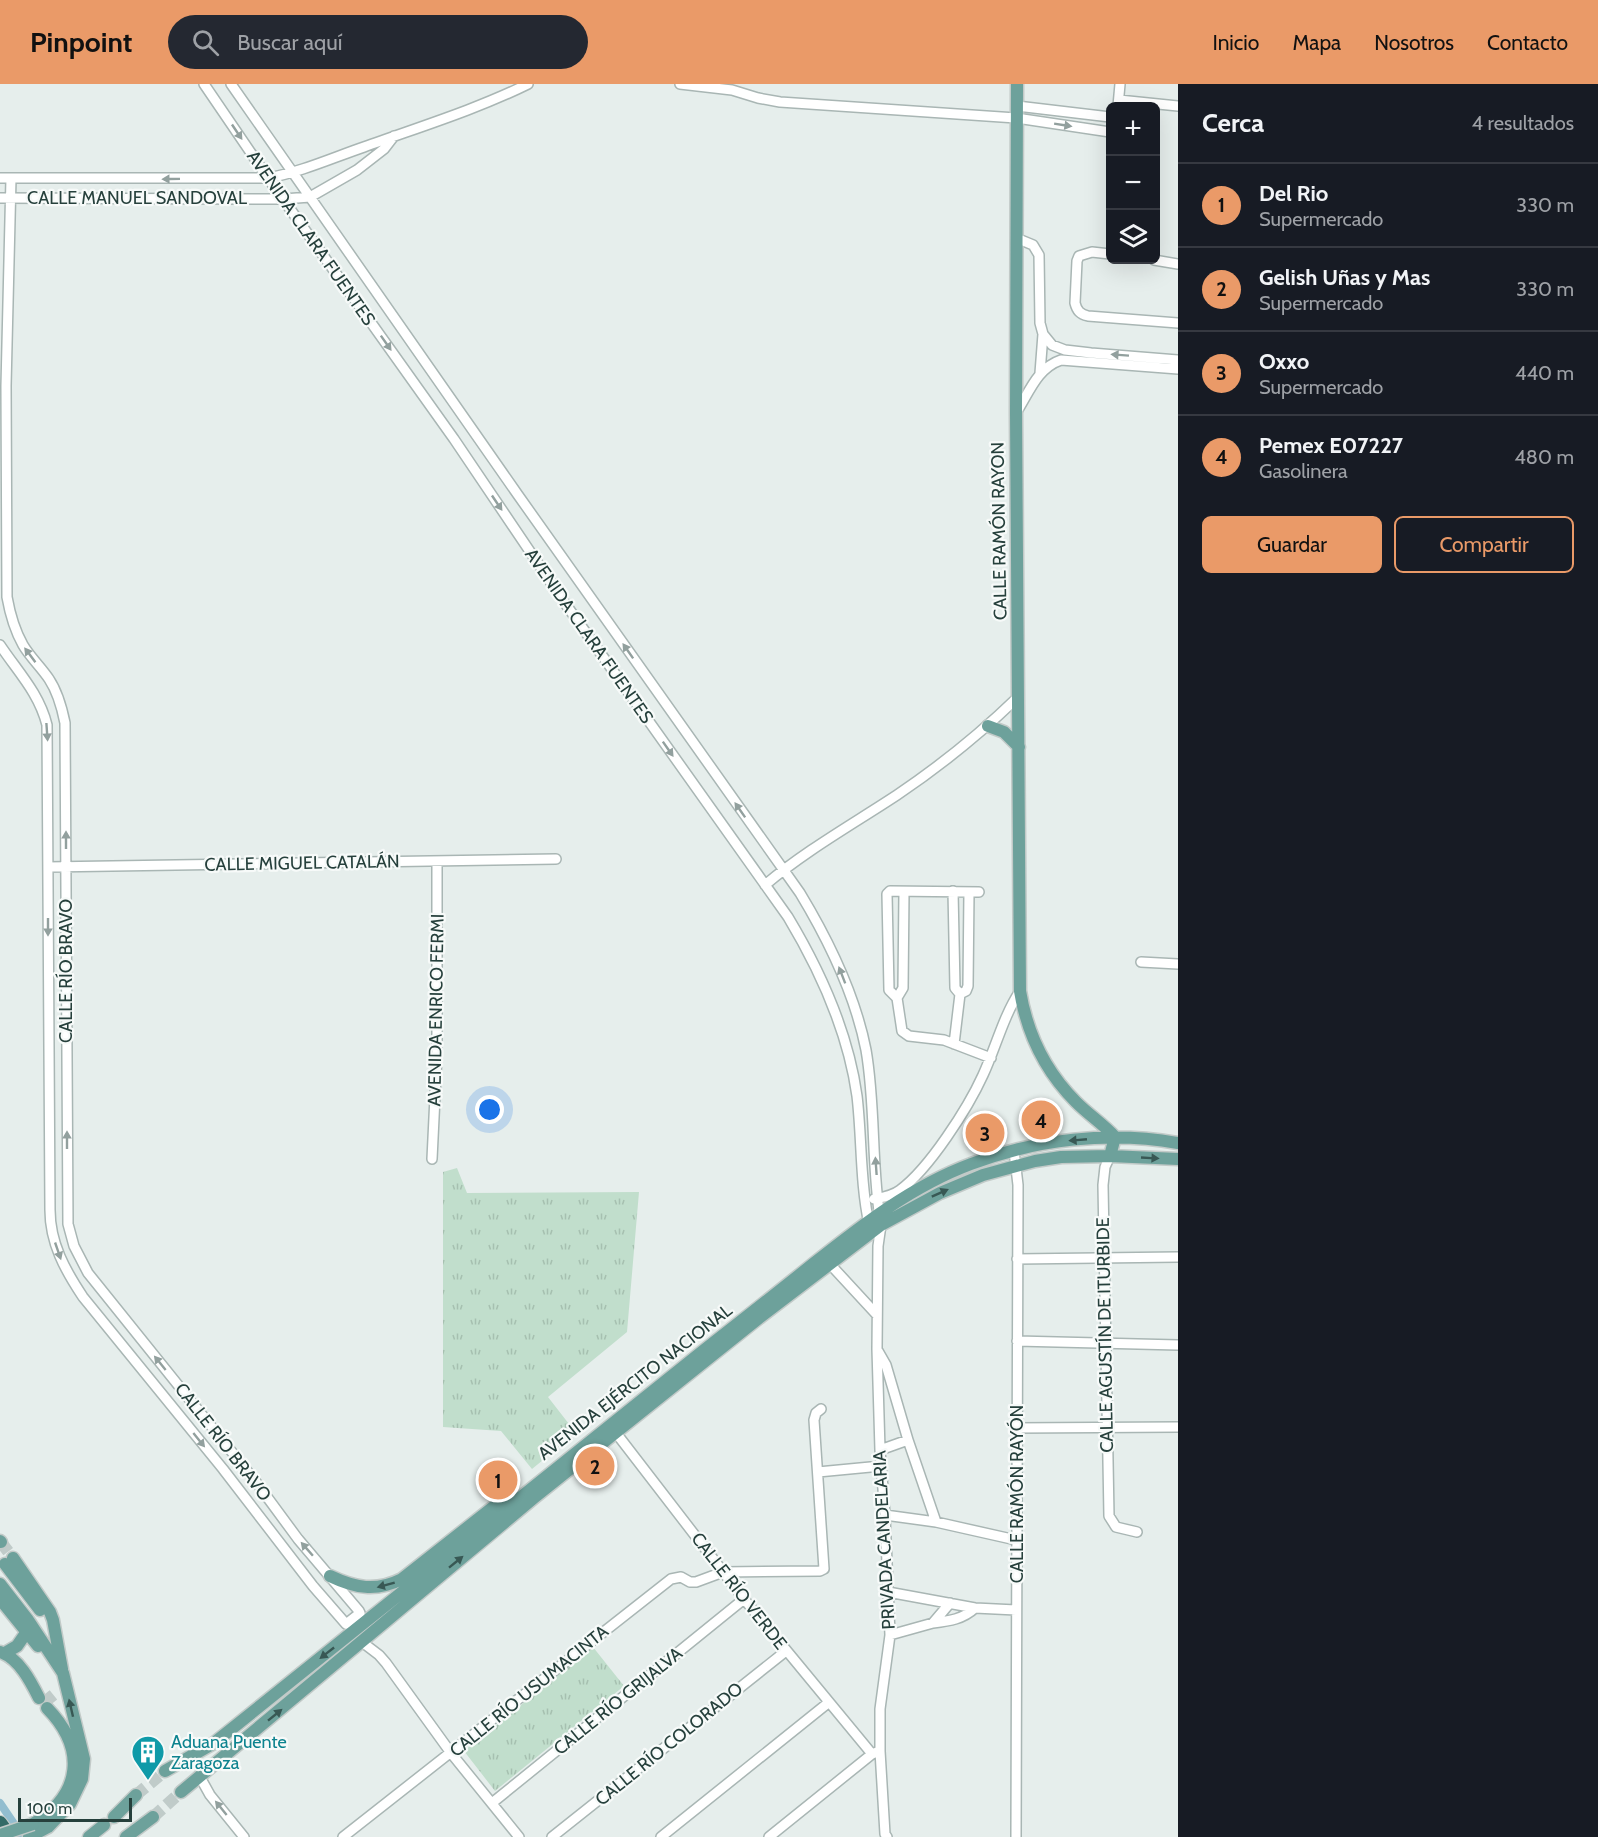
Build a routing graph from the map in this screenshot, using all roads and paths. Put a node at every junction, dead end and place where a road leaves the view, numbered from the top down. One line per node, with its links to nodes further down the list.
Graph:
1 (204, 84): 18 (street, AVENIDA CLARA FUENTES, one-way to 18)
2 (231, 84): 15 (street, AVENIDA CLARA FUENTES)
3 (528, 84): 14 (street, CALLE MANUEL SANDOVAL)
4 (680, 84): 7 (street)
5 (1017, 84): 11 (main road, CALLE RAMÓN RAYON)
6 (1120, 84): 8 (street)
7 (732, 87): 11 (street)
8 (1119, 102)
9 (1160, 105): 10 (street)
10 (1178, 106)
11 (1017, 112): 12 (street); 13 (street, one-way to 13); 22 (main road, CALLE RAMÓN RAYON)
12 (1106, 117)
13 (1106, 131)
14 (395, 136): 15 (street, CALLE MANUEL SANDOVAL); 20 (street)
15 (292, 174): 18 (street, CALLE MANUEL SANDOVAL); 20 (street, AVENIDA CLARA FUENTES)
16 (0, 178): 17 (street, CALLE MANUEL SANDOVAL)
17 (11, 178): 18 (street, CALLE MANUEL SANDOVAL, one-way to 17); 19 (street, CALLE RÍO BRAVO)
18 (268, 178): 21 (street, AVENIDA CLARA FUENTES)
19 (5, 197): 21 (street, CALLE MANUEL SANDOVAL); 31 (street, CALLE RÍO BRAVO)
20 (310, 197): 21 (street, CALLE MANUEL SANDOVAL); 41 (street, AVENIDA CLARA FUENTES, one-way to 20)
21 (284, 199): 42 (street, AVENIDA CLARA FUENTES, one-way to 42)
22 (1016, 238): 27 (street); 32 (main road, CALLE RAMÓN RAYON)
23 (1106, 254): 26 (street)
24 (1160, 261): 25 (street)
25 (1178, 264)
26 (1178, 323)
27 (1043, 334): 28 (street, one-way to 27); 30 (street)
28 (1178, 360)
29 (1178, 369): 30 (street)
30 (1040, 373): 32 (street)
31 (3, 386): 39 (street, CALLE RÍO BRAVO, one-way to 31)
32 (1016, 413): 34 (main road, CALLE RAMÓN RAYON)
33 (0, 645): 40 (street, CALLE RÍO BRAVO, one-way to 40)
34 (1018, 697): 35 (street); 36 (main road, CALLE RAMÓN RAYON)
35 (988, 726): 36 (main road); 41 (street)
36 (1019, 747): 47 (main road, CALLE RAMÓN RAYON)
37 (556, 859): 38 (street, CALLE MIGUEL CATALÁN)
38 (437, 861): 39 (street, CALLE MIGUEL CATALÁN); 58 (street, AVENIDA ENRICO FERMI)
39 (66, 866): 40 (street, CALLE MIGUEL CATALÁN); 52 (street, CALLE RÍO BRAVO)
40 (48, 867): 53 (street, CALLE RÍO BRAVO, one-way to 53)
41 (783, 870): 42 (street); 61 (street, AVENIDA CLARA FUENTES, one-way to 41)
42 (765, 885): 62 (street, AVENIDA CLARA FUENTES)
43 (953, 891): 44 (street); 48 (street); 48 (street)
44 (903, 892): 49 (street); 49 (street)
45 (1141, 962): 46 (street)
46 (1178, 964)
47 (1020, 991): 51 (street); 54 (main road, CALLE RAMÓN RAYON)
48 (960, 994): 50 (street)
49 (897, 998): 50 (street)
50 (954, 1044): 51 (street)
51 (991, 1058): 61 (street)
52 (67, 1107): 53 (street); 80 (street, CALLE RÍO BRAVO, one-way to 52)
53 (49, 1114): 82 (street, CALLE RÍO BRAVO, one-way to 82)
54 (1114, 1137): 55 (main road, AVENIDA EJÉRCITO NACIONAL); 56 (main road, AVENIDA EJÉRCITO NACIONAL, one-way to 56); 57 (main road)
55 (1178, 1143)
56 (1014, 1150): 60 (street, CALLE RAMÓN RAYÓN); 63 (main road, AVENIDA EJÉRCITO NACIONAL)
57 (1110, 1156): 59 (main road, AVENIDA EJÉRCITO NACIONAL, one-way to 59); 60 (main road, AVENIDA EJÉRCITO NACIONAL); 64 (street, CALLE AGUSTÍN DE ITURBIDE)
58 (432, 1159)
59 (1178, 1159)
60 (1016, 1166): 63 (main road, AVENIDA EJÉRCITO NACIONAL, one-way to 60); 66 (street, CALLE RAMÓN RAYÓN)
61 (878, 1198): 62 (street); 63 (street, AVENIDA CLARA FUENTES)
62 (866, 1200): 63 (street, AVENIDA CLARA FUENTES)
63 (875, 1222): 67 (main road, AVENIDA EJÉRCITO NACIONAL); 68 (street, PRIVADA CANDELARIA); 77 (main road, AVENIDA EJÉRCITO NACIONAL)
64 (1103, 1257): 65 (street); 66 (street); 70 (street, CALLE AGUSTÍN DE ITURBIDE)
65 (1178, 1257)
66 (1017, 1259): 69 (street, CALLE RAMÓN RAYÓN)
67 (829, 1263): 68 (street); 77 (main road, AVENIDA EJÉRCITO NACIONAL)
68 (877, 1316): 72 (street, PRIVADA CANDELARIA)
69 (1017, 1341): 70 (street); 76 (street, CALLE RAMÓN RAYÓN)
70 (1105, 1344): 71 (street); 74 (street, CALLE AGUSTÍN DE ITURBIDE)
71 (1178, 1345)
72 (877, 1349): 78 (street); 79 (street, PRIVADA CANDELARIA)
73 (820, 1409): 83 (street)
74 (1107, 1426): 75 (street); 76 (street); 89 (street, CALLE AGUSTÍN DE ITURBIDE)
75 (1178, 1427)
76 (1017, 1428): 90 (street, CALLE RAMÓN RAYÓN)
77 (613, 1429): 84 (main road, AVENIDA EJÉRCITO NACIONAL); 93 (street, CALLE RÍO VERDE); 104 (main road, AVENIDA EJÉRCITO NACIONAL, one-way to 77)
78 (908, 1440): 79 (street); 88 (street)
79 (880, 1450): 81 (street, PRIVADA CANDELARIA)
80 (238, 1459): 82 (street); 85 (street, CALLE RÍO BRAVO)
81 (881, 1466): 83 (street); 86 (street, PRIVADA CANDELARIA)
82 (223, 1469): 87 (street, CALLE RÍO BRAVO)
83 (818, 1472): 93 (street)
84 (519, 1497): 92 (main road, AVENIDA EJÉRCITO NACIONAL); 94 (main road, one-way to 94)
85 (277, 1510): 87 (street); 94 (street, CALLE RÍO BRAVO, one-way to 85)
86 (885, 1515): 88 (street); 96 (street, PRIVADA CANDELARIA)
87 (264, 1521): 94 (street, CALLE RÍO BRAVO)
88 (936, 1522): 90 (street)
89 (1137, 1532)
90 (1016, 1540): 101 (street, CALLE RAMÓN RAYÓN)
91 (6, 1565): 110 (main road); 110 (main road)
92 (430, 1569): 106 (main road); 114 (main road, AVENIDA EJÉRCITO NACIONAL, one-way to 114)
93 (723, 1572): 98 (street, CALLE RÍO VERDE); 113 (street, CALLE RÍO USUMACINTA)
94 (330, 1576)
95 (0, 1584): 110 (main road)
96 (888, 1592): 99 (street); 105 (street, PRIVADA CANDELARIA)
97 (0, 1599): 103 (main road)
98 (744, 1599): 107 (street, CALLE RÍO VERDE); 118 (street, CALLE RÍO GRIJALVA)
99 (950, 1603): 100 (street); 102 (street)
100 (975, 1608): 101 (street); 102 (street)
101 (1016, 1611): 135 (street, CALLE RAMÓN RAYÓN)
102 (933, 1623): 105 (street)
103 (26, 1633): 108 (main road); 110 (main road)
104 (374, 1633): 106 (main road, AVENIDA EJÉRCITO NACIONAL); 109 (street)
105 (890, 1635): 112 (street, PRIVADA CANDELARIA)
106 (362, 1642): 109 (street); 115 (main road, AVENIDA EJÉRCITO NACIONAL, one-way to 106)
107 (786, 1651): 111 (street, CALLE RÍO VERDE); 132 (street, CALLE RÍO COLORADO)
108 (2, 1653): 123 (main road)
109 (379, 1655): 113 (street)
110 (63, 1673): 123 (main road, one-way to 110)
111 (828, 1703): 112 (street, CALLE RÍO VERDE); 133 (street)
112 (876, 1752): 124 (street, PRIVADA CANDELARIA); 134 (street)
113 (451, 1753): 118 (street); 130 (street, CALLE RÍO USUMACINTA)
114 (165, 1772)
115 (200, 1777): 116 (main road, AVENIDA EJÉRCITO NACIONAL); 129 (street, one-way to 115)
116 (181, 1792)
117 (136, 1795): 119 (main road)
118 (492, 1803): 131 (street)
119 (114, 1817)
120 (153, 1817): 128 (main road)
121 (0, 1823): 126 (highway)
122 (104, 1825): 127 (main road)
123 (34, 1831): 125 (main road, bridge)
124 (886, 1835)
125 (0, 1836)
126 (10, 1837)
127 (89, 1837)
128 (126, 1837)
129 (244, 1837)
130 (343, 1837)
131 (519, 1837)
132 (552, 1837)
133 (661, 1837)
134 (769, 1837)
135 (1016, 1837)

